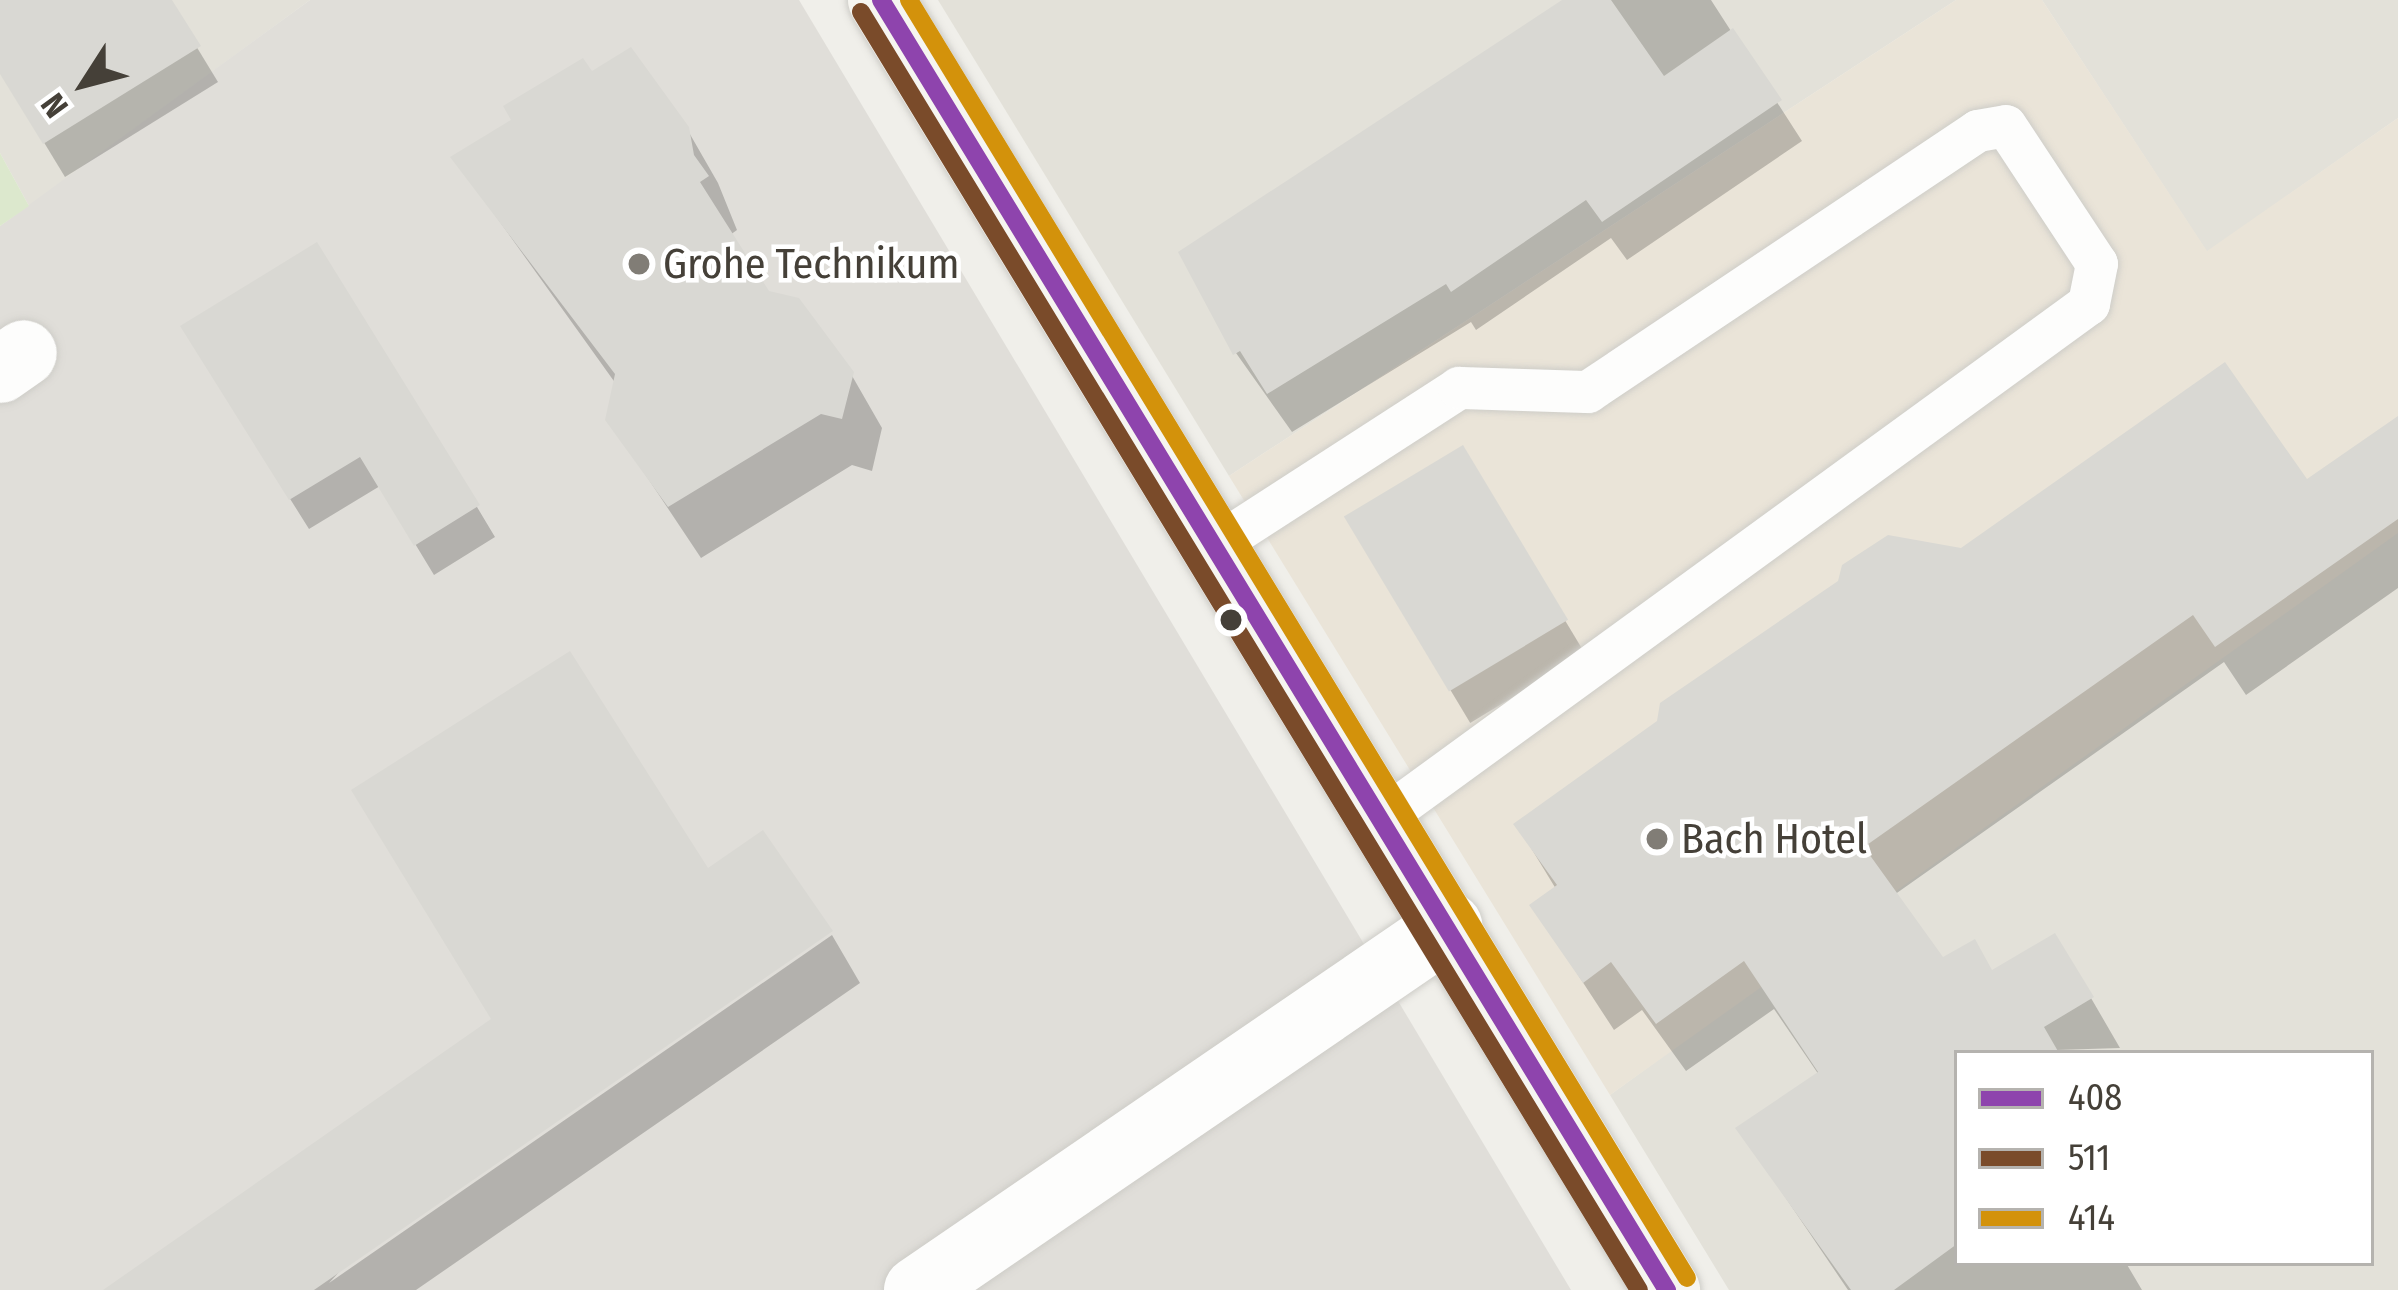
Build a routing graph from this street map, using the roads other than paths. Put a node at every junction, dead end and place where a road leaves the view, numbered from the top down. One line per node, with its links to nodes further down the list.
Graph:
1 (880, 0): 2 (main road)
2 (1215, 546): 3 (main road); 3 (lane)
3 (1383, 818): 4 (main road)
4 (1449, 926): 5 (street); 6 (main road)
5 (916, 1290)
6 (1667, 1290)

